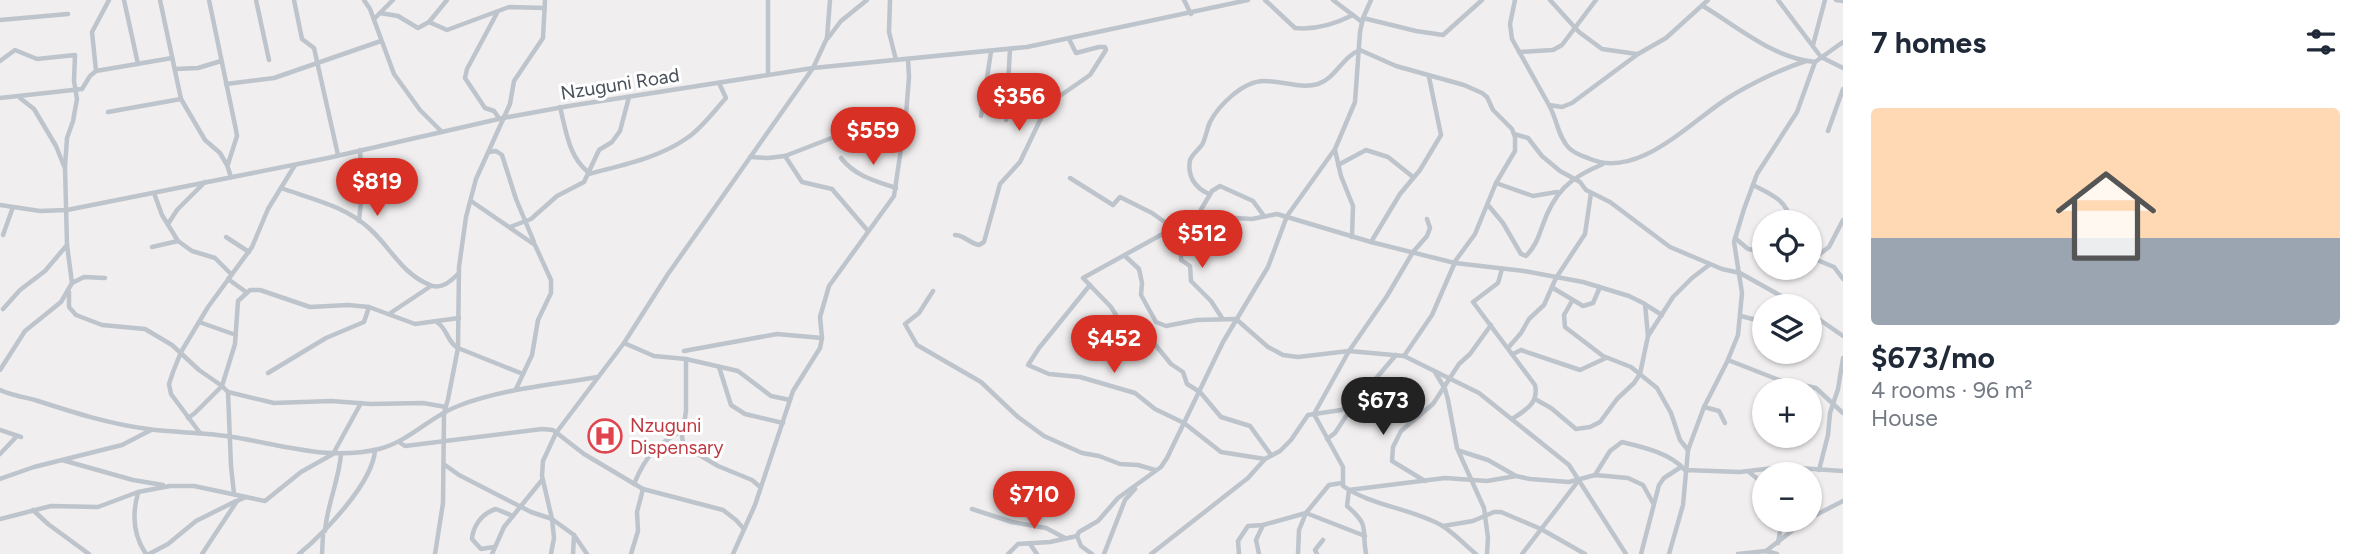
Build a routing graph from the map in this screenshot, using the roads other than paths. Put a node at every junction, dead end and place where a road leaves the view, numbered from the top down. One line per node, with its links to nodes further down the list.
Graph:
1 (109, 0): 65 (street)
2 (124, 0): 61 (street)
3 (160, 0): 52 (street)
4 (209, 0): 57 (street)
5 (256, 0): 54 (street)
6 (294, 0): 60 (street)
7 (364, 0): 36 (street)
8 (393, 0): 32 (street)
9 (447, 0): 39 (street)
10 (545, 0): 30 (street)
11 (768, 0): 66 (street)
12 (830, 0): 41 (street)
13 (867, 0): 41 (street)
14 (890, 0): 55 (street)
15 (1184, 0): 34 (street)
16 (1248, 0): 34 (street, Nzuguni Road)
17 (1265, 0): 35 (street)
18 (1333, 0): 35 (street)
19 (1371, 0): 38 (street)
20 (1482, 0): 38 (street)
21 (1515, 0): 49 (street)
22 (1550, 0): 40 (street)
23 (1596, 0): 40 (street)
24 (1708, 0): 29 (street)
25 (1825, 0): 45 (street)
26 (1836, 0): 28 (street)
27 (1782, 1): 45 (street)
28 (1843, 1)
29 (1703, 6): 50 (street); 58 (street)
30 (545, 8): 31 (street); 82 (street)
31 (498, 12): 39 (street); 82 (street)
32 (380, 13): 36 (street); 39 (street)
33 (68, 14): 37 (street)
34 (1191, 14): 42 (street, Nzuguni Road)
35 (1353, 15): 38 (street)
36 (374, 19): 43 (street)
37 (0, 20)
38 (1362, 20): 47 (street)
39 (429, 22)
40 (1574, 27): 49 (street); 50 (street)
41 (827, 38): 62 (street)
42 (1069, 38): 46 (street, Nzuguni Road); 132 (street)
43 (381, 41): 60 (street); 85 (street)
44 (1843, 42): 51 (street)
45 (1812, 45): 51 (street)
46 (1010, 49): 48 (street, Nzuguni Road); 83 (street)
47 (1360, 50): 67 (street); 87 (street); 112 (street)
48 (991, 51): 53 (street, Nzuguni Road); 81 (street)
49 (1519, 52): 77 (street)
50 (1638, 54): 77 (street)
51 (1821, 57): 59 (street); 63 (street)
52 (172, 58): 61 (street); 64 (street)
53 (908, 59): 55 (street, Nzuguni Road); 80 (street)
54 (269, 60)
55 (896, 60): 62 (street, Nzuguni Road)
56 (0, 61): 71 (street)
57 (221, 61): 64 (street); 69 (street)
58 (1805, 61): 59 (street); 95 (street)
59 (1815, 62): 106 (street)
60 (318, 63): 69 (street); 90 (street)
61 (138, 64): 65 (street)
62 (813, 68): 66 (street, Nzuguni Road); 92 (street)
63 (1843, 68)
64 (174, 69): 76 (street)
65 (96, 71): 71 (street)
66 (768, 75): 68 (street, Nzuguni Road)
67 (1429, 76): 86 (street); 101 (street)
68 (719, 83): 73 (street, Nzuguni Road); 99 (street)
69 (226, 84): 96 (street)
70 (1843, 89): 74 (street)
71 (76, 90): 72 (street); 98 (street)
72 (19, 97): 75 (street); 98 (street)
73 (629, 97): 78 (street, Nzuguni Road); 99 (street)
74 (1842, 97): 84 (street)
75 (0, 98)
76 (181, 99): 79 (street); 96 (street)
77 (1549, 105): 95 (street)
78 (560, 107): 82 (street, Nzuguni Road); 99 (street)
79 (108, 112)
80 (906, 115): 91 (street); 108 (street)
81 (981, 116)
82 (502, 118): 85 (street, Nzuguni Road); 89 (street)
83 (1006, 121)
84 (1828, 131)
85 (441, 132): 88 (street, Nzuguni Road)
86 (1514, 134): 103 (street); 105 (street)
87 (1335, 149): 97 (street); 120 (street)
88 (360, 150): 90 (street, Nzuguni Road); 125 (street)
89 (489, 152): 113 (street); 126 (street)
90 (338, 155): 94 (street, Nzuguni Road)
91 (785, 156): 92 (street); 130 (street)
92 (750, 158): 184 (street)
93 (841, 158): 108 (street)
94 (295, 164): 100 (street, Nzuguni Road); 107 (street)
95 (1604, 164): 103 (street)
96 (227, 165): 100 (street)
97 (1338, 165): 101 (street); 133 (street)
98 (65, 167): 117 (street)
99 (588, 173): 126 (street)
100 (231, 177): 104 (street, Nzuguni Road)
101 (1413, 177): 137 (street)
102 (1070, 178): 129 (street)
103 (1574, 180): 109 (street); 110 (street)
104 (205, 182): 111 (street, Nzuguni Road); 127 (street)
105 (1496, 183): 109 (street); 115 (street)
106 (1753, 185): 118 (street); 135 (street)
107 (281, 188): 125 (street); 142 (street)
108 (896, 188): 130 (street)
109 (1558, 192): 115 (street)
110 (1591, 192): 148 (street); 154 (street)
111 (154, 193): 117 (street, Nzuguni Road); 127 (street)
112 (1209, 194): 119 (street); 121 (street)
113 (471, 201): 128 (street); 150 (street)
114 (0, 205): 116 (street, Nzuguni Road)
115 (1488, 205): 147 (street)
116 (13, 207): 117 (street, Nzuguni Road); 131 (street)
117 (67, 210): 138 (street)
118 (1788, 210)
119 (1264, 216): 120 (street); 121 (street)
120 (1287, 216): 133 (street); 174 (street)
121 (1195, 219): 123 (street)
122 (1427, 219): 144 (street)
123 (1188, 220): 129 (street); 173 (street)
124 (1843, 220): 143 (street)
125 (359, 221): 158 (street)
126 (526, 221): 128 (street); 139 (street)
127 (169, 224): 136 (street)
128 (510, 228): 139 (street)
129 (1174, 228): 145 (street)
130 (868, 231): 183 (street)
131 (3, 235)
132 (955, 235)
133 (1352, 236): 137 (street)
134 (226, 237): 142 (street)
135 (1735, 238): 141 (street); 151 (street)
136 (178, 242): 140 (street); 152 (street)
137 (1371, 242): 144 (street)
138 (67, 245): 156 (street); 168 (street)
139 (535, 245): 201 (street)
140 (152, 247)
141 (1752, 250)
142 (249, 251): 152 (street)
143 (1822, 251)
144 (1413, 253): 147 (street); 188 (street)
145 (1124, 255): 157 (street); 173 (street)
146 (1822, 262): 155 (street)
147 (1455, 263): 149 (street); 192 (street)
148 (1710, 264): 151 (street); 170 (street)
149 (1502, 269): 154 (street); 179 (street)
150 (459, 273): 158 (street); 172 (street)
151 (1740, 274): 164 (street); 171 (street)
152 (229, 277): 163 (street); 177 (street)
153 (105, 278): 156 (street)
154 (1556, 278): 159 (street); 160 (street)
155 (1843, 279)
156 (72, 283): 161 (street)
157 (1090, 285): 209 (street); 222 (street)
158 (432, 286): 169 (street)
159 (1600, 287): 165 (street); 166 (street)
160 (1553, 288): 165 (street); 186 (street)
161 (68, 290): 189 (street); 198 (street)
162 (933, 291): 247 (street)
163 (246, 292): 167 (street); 180 (street)
164 (1777, 294)
165 (1572, 301): 193 (street)
166 (1645, 304): 170 (street); 181 (street)
167 (369, 307): 169 (street); 200 (street)
168 (3, 309)
169 (388, 314): 178 (street)
170 (1662, 315): 181 (street)
171 (1741, 316): 175 (street); 196 (street)
172 (459, 318): 178 (street); 185 (street)
173 (1223, 318): 174 (street)
174 (1236, 319): 188 (street); 209 (street)
175 (1752, 319)
176 (1822, 321): 182 (street)
177 (199, 322): 180 (street); 189 (street)
178 (436, 322): 185 (street)
179 (1491, 325): 186 (street); 204 (street)
180 (236, 335): 205 (street)
181 (1648, 336): 202 (street)
182 (1843, 336)
183 (822, 338): 187 (street); 212 (street)
184 (624, 343): 195 (street); 203 (street)
185 (458, 348): 201 (street); 217 (street)
186 (1508, 348): 190 (street)
187 (684, 351)
188 (1349, 351): 191 (street); 218 (street)
189 (181, 352): 205 (street); 220 (street)
190 (1513, 354): 193 (street); 211 (street)
191 (1396, 355): 192 (street); 214 (street)
192 (1404, 356): 199 (street)
193 (1608, 358): 202 (street)
194 (1843, 358): 215 (street)
195 (686, 359): 197 (street); 227 (street)
196 (1728, 360): 215 (street); 216 (street)
197 (719, 367): 212 (street); 223 (street)
198 (0, 370)
199 (1434, 371): 204 (street); 206 (street)
200 (268, 373)
201 (523, 374): 208 (street)
202 (1640, 374): 211 (street); 235 (street)
203 (598, 377): 208 (street); 229 (street)
204 (1450, 379): 206 (street); 221 (street)
205 (222, 386): 210 (street); 220 (street)
206 (1445, 389): 236 (street); 258 (street)
207 (0, 390): 226 (street)
208 (516, 390): 217 (street)
209 (1199, 392): 222 (street); 240 (street)
210 (228, 393): 213 (street); 230 (street)
211 (1535, 399): 221 (street)
212 (790, 400): 223 (street)
213 (361, 403): 217 (street); 238 (street)
214 (1354, 404): 218 (street); 231 (street)
215 (1833, 404): 219 (street); 243 (street)
216 (1704, 407): 224 (street); 235 (street)
217 (445, 410): 232 (street); 233 (street)
218 (1314, 414): 231 (street); 240 (street)
219 (1843, 414)
220 (188, 418): 228 (street)
221 (1512, 419): 255 (street)
222 (1184, 422): 241 (street); 247 (street)
223 (783, 423): 263 (street)
224 (1725, 423)
225 (0, 430): 237 (street)
226 (152, 430): 228 (street); 242 (street)
227 (683, 430): 260 (street); 263 (street)
228 (201, 433): 230 (street)
229 (556, 433): 232 (street); 257 (street); 260 (street)
230 (230, 436): 238 (street); 267 (street)
231 (1327, 439): 259 (street)
232 (443, 441): 233 (street); 244 (street)
233 (398, 442): 234 (street)
234 (375, 450): 239 (street); 287 (street)
235 (1688, 450): 245 (street)
236 (1460, 452): 253 (street); 254 (street)
237 (0, 454)
238 (333, 454): 239 (street); 268 (street)
239 (341, 454): 287 (street)
240 (1271, 455): 241 (street)
241 (1265, 459): 317 (street)
242 (61, 460): 256 (street); 262 (street)
243 (1821, 462)
244 (445, 465): 272 (street); 305 (street)
245 (1683, 468): 248 (street); 252 (street); 271 (street); 329 (street)
246 (1822, 470): 250 (street)
247 (1155, 471): 261 (street)
248 (1748, 471): 249 (street); 251 (street)
249 (1752, 471)
250 (1843, 471)
251 (1752, 474)
252 (1595, 475): 255 (street); 271 (street)
253 (1516, 476): 254 (street); 255 (street)
254 (1471, 479): 258 (street); 277 (street)
255 (1579, 479): 284 (street); 327 (street)
256 (0, 480)
257 (542, 480): 272 (street); 280 (street)
258 (1424, 481): 265 (street)
259 (1342, 483): 265 (street); 276 (street)
260 (634, 484): 264 (street)
261 (1136, 485): 289 (street); 316 (street)
262 (170, 486): 266 (street); 267 (street)
263 (760, 487): 283 (street)
264 (643, 489): 283 (street); 311 (street)
265 (1349, 490): 282 (street); 290 (street)
266 (138, 492): 274 (street); 301 (street)
267 (234, 494): 268 (street)
268 (246, 497): 270 (street)
269 (1843, 500): 275 (street)
270 (237, 501): 301 (street); 302 (street)
271 (1653, 503): 328 (street)
272 (520, 507): 278 (street); 280 (street)
273 (972, 509): 291 (street)
274 (33, 510): 279 (street); 300 (street)
275 (1822, 511)
276 (1306, 513): 281 (street); 290 (street); 320 (street)
277 (1486, 515): 282 (street); 284 (street); 324 (street)
278 (513, 516): 295 (street); 297 (street)
279 (0, 519)
280 (552, 519): 288 (street); 308 (street)
281 (1263, 525): 318 (street); 319 (street)
282 (1443, 526): 323 (street)
283 (744, 529): 312 (street)
284 (1541, 529): 296 (street); 299 (street)
285 (1779, 532): 294 (street)
286 (1789, 532): 294 (street)
287 (324, 533): 303 (street); 304 (street)
288 (574, 535): 309 (street); 310 (street)
289 (1077, 536): 291 (street); 315 (street)
290 (1365, 536): 322 (street)
291 (1065, 538): 293 (street)
292 (1322, 540): 321 (street)
293 (1029, 543): 313 (street); 314 (street)
294 (1777, 543): 298 (street)
295 (495, 546): 297 (street); 307 (street)
296 (1574, 548): 325 (street); 326 (street)
297 (483, 550): 306 (street)
298 (1766, 551): 330 (street); 331 (street)
299 (1521, 553)
300 (89, 554)
301 (148, 554)
302 (202, 554)
303 (299, 554)
304 (322, 554)
305 (435, 554)
306 (476, 554)
307 (492, 554)
308 (551, 554)
309 (573, 554)
310 (587, 554)
311 (631, 554)
312 (733, 554)
313 (1008, 554)
314 (1037, 554)
315 (1093, 554)
316 (1104, 554)
317 (1151, 554)
318 (1240, 554)
319 (1259, 554)
320 (1298, 554)
321 (1317, 554)
322 (1366, 554)
323 (1476, 554)
324 (1487, 554)
325 (1570, 554)
326 (1584, 554)
327 (1626, 554)
328 (1641, 554)
329 (1669, 554)
330 (1738, 554)
331 (1777, 554)

